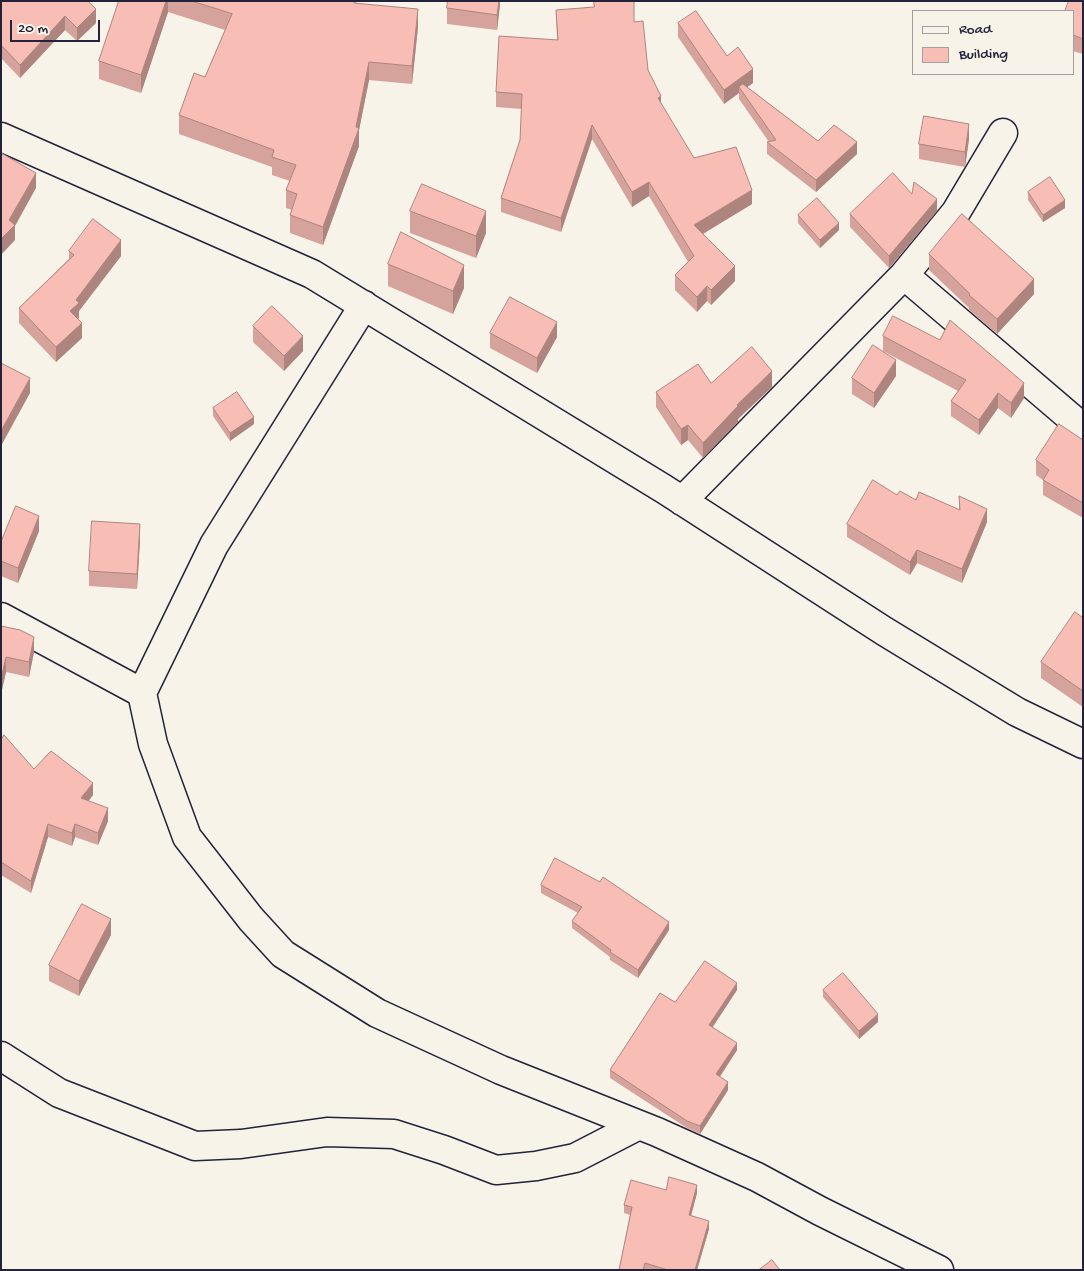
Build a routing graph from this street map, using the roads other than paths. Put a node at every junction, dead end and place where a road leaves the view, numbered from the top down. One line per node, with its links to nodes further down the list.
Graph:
1 (1003, 132): 3 (street)
2 (1, 137): 4 (street)
3 (904, 275): 5 (street); 6 (street)
4 (364, 305): 6 (street); 8 (street)
5 (1083, 428)
6 (682, 501): 9 (street)
7 (1, 617): 8 (street)
8 (142, 692): 11 (street)
9 (1083, 744)
10 (1, 1056): 11 (street)
11 (639, 1125): 12 (street)
12 (939, 1270)

